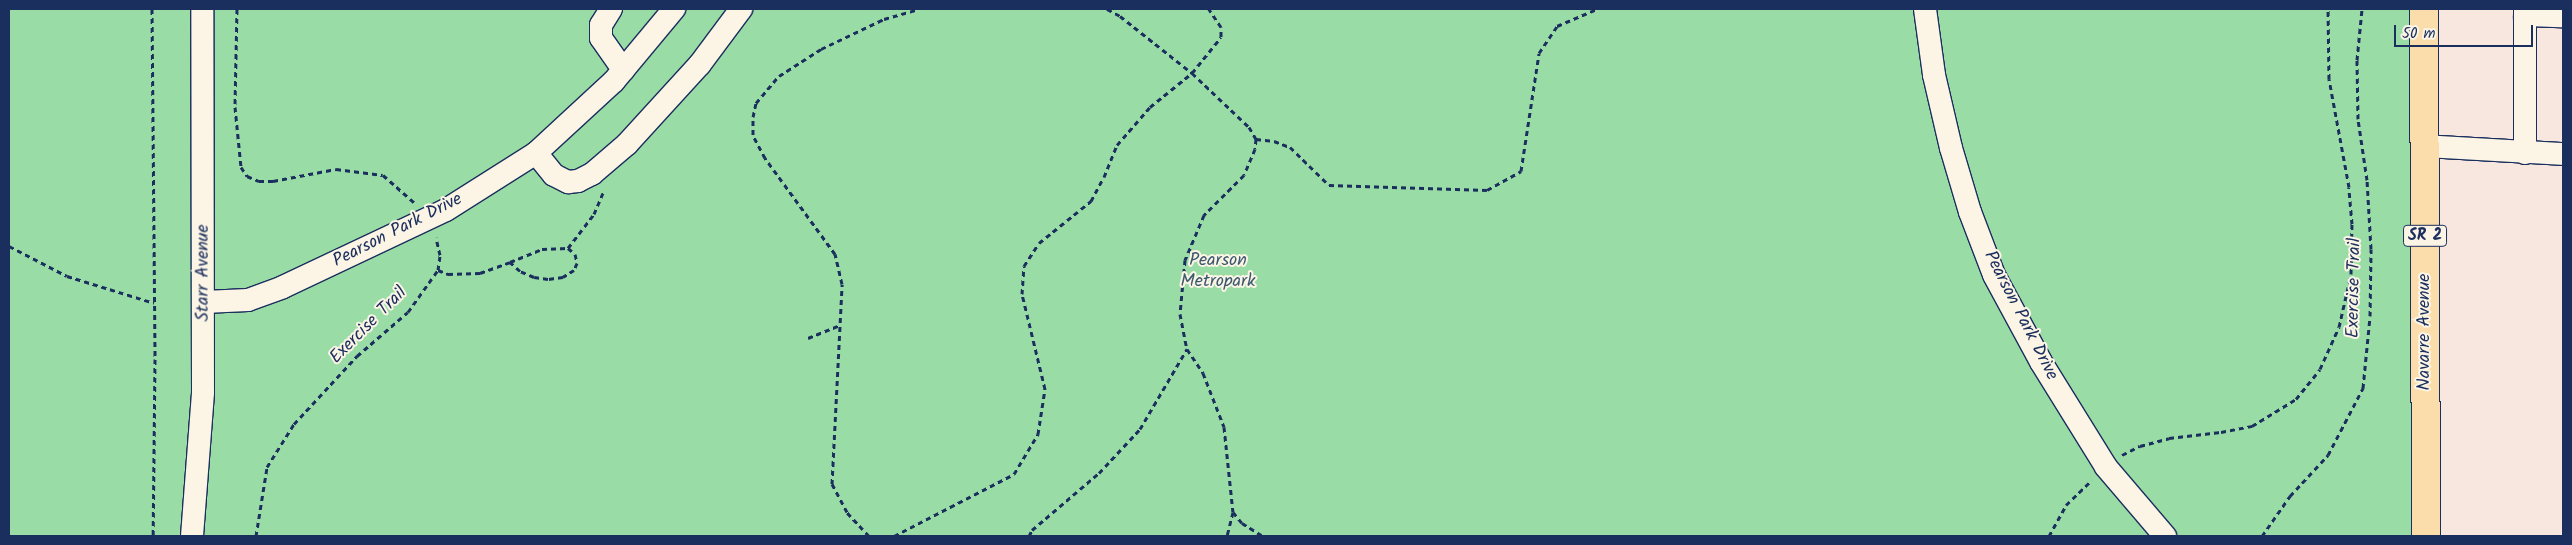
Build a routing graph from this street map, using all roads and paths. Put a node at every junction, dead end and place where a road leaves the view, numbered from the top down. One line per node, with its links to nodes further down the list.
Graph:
1 (152, 9): 31 (path)
2 (202, 9): 30 (street, Starr Avenue)
3 (237, 9): 25 (path)
4 (611, 9): 17 (street)
5 (674, 9): 17 (street, Pearson Park Drive)
6 (741, 9): 24 (street)
7 (919, 9): 32 (path)
8 (1107, 9): 18 (path)
9 (1209, 9): 18 (path)
10 (1596, 9): 19 (path)
11 (1925, 9): 35 (street, Pearson Park Drive)
12 (2328, 9): 35 (path)
13 (2362, 9): 47 (path, Exercise Trail)
14 (2424, 9): 20 (highway, Navarre Avenue / SR 2)
15 (2525, 12): 16 (street); 22 (street)
16 (2563, 16)
17 (623, 70): 21 (street, Pearson Park Drive)
18 (1192, 73): 19 (path); 41 (path)
19 (1256, 139): 34 (path)
20 (2424, 146): 22 (street); 48 (highway, Navarre Avenue / SR 2)
21 (536, 153): 24 (street); 25 (street, Pearson Park Drive)
22 (2525, 153): 23 (street)
23 (2563, 154)
24 (610, 159): 27 (path)
25 (428, 220): 29 (path); 30 (street, Pearson Park Drive)
26 (9, 246): 31 (path)
27 (568, 248): 28 (path); 28 (path)
28 (510, 262): 29 (path)
29 (438, 270): 39 (path, Exercise Trail)
30 (204, 302): 38 (street, Starr Avenue)
31 (154, 303): 37 (path)
32 (840, 325): 33 (path); 40 (path)
33 (808, 338)
34 (1187, 349): 36 (path); 42 (path)
35 (2106, 467): 45 (path); 46 (street, Pearson Park Drive)
36 (1233, 512): 43 (path); 44 (path)
37 (152, 536)
38 (192, 536)
39 (256, 536)
40 (869, 536)
41 (894, 536)
42 (1029, 536)
43 (1227, 536)
44 (1262, 536)
45 (2049, 536)
46 (2164, 536)
47 (2262, 536)
48 (2426, 536)

